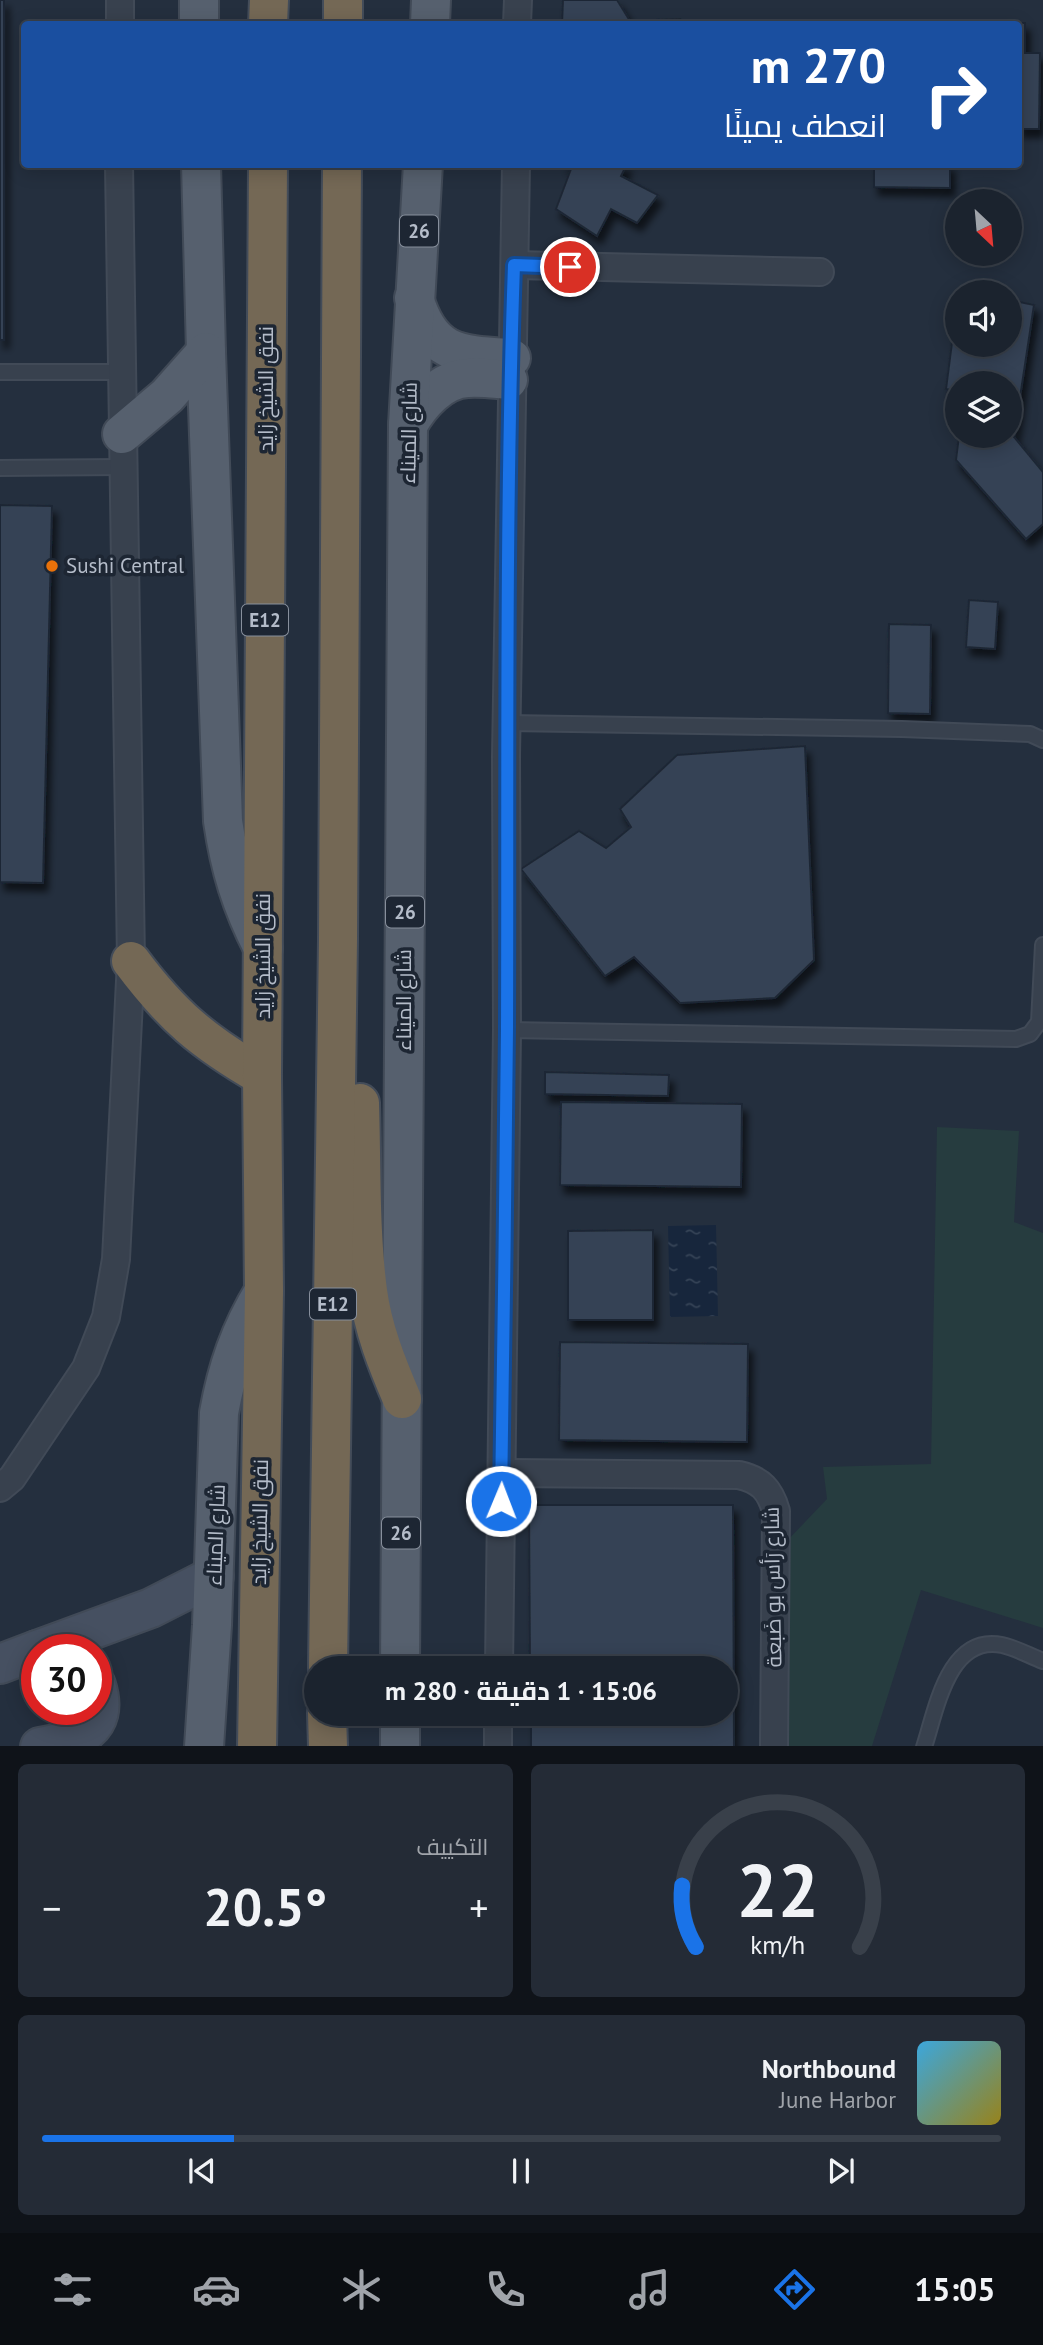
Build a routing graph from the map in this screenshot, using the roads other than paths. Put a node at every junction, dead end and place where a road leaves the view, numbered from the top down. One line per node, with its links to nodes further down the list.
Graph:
1 (120, 0): 7 (street)
2 (199, 0): 8 (main road)
3 (269, 0): 9 (highway)
4 (343, 0): 10 (highway)
5 (431, 0): 11 (main road)
6 (517, 0): 12 (street)
7 (120, 21)
8 (199, 21)
9 (268, 21)
10 (343, 21)
11 (430, 21)
12 (517, 21)
13 (119, 168): 25 (street)
14 (201, 168): 22 (main road)
15 (268, 168): 33 (highway, نفق الشيخ زايد / E12)
16 (342, 168): 31 (highway, E12)
17 (423, 168): 21 (main road, شارع الميناء / 26)
18 (516, 168): 19 (street)
19 (514, 265): 20 (street); 23 (street)
20 (820, 272)
21 (414, 298): 23 (main road); 26 (main road, شارع الميناء / 26)
22 (206, 352): 27 (main road); 33 (main road)
23 (511, 369): 26 (main road); 29 (street)
24 (0, 372): 25 (lane)
25 (121, 372): 27 (street)
26 (408, 425): 38 (main road, شارع الميناء / 26)
27 (122, 450): 28 (lane); 34 (street)
28 (0, 468)
29 (507, 723): 30 (lane); 35 (street)
30 (1043, 740)
31 (338, 939): 38 (highway); 44 (highway, E12)
32 (1043, 945): 35 (lane)
33 (262, 948): 36 (highway, نفق الشيخ زايد / E12)
34 (131, 961): 36 (highway); 40 (street)
35 (507, 1030): 39 (street)
36 (262, 1076): 37 (highway, نفق الشيخ زايد / E12)
37 (264, 1291): 41 (main road, شارع الميناء); 57 (highway, نفق الشيخ زايد / E12)
38 (402, 1399): 45 (main road, شارع الميناء / 26)
39 (501, 1473): 46 (street); 61 (street, شارع رَأس بو ضَبعة)
40 (0, 1488)
41 (214, 1576): 42 (main road); 56 (main road, شارع الميناء)
42 (80, 1634)
43 (21, 1656): 48 (main road)
44 (327, 1656)
45 (400, 1656)
46 (499, 1656)
47 (1043, 1661): 62 (lane)
48 (0, 1664)
49 (21, 1667): 50 (main road)
50 (0, 1671)
51 (91, 1725): 55 (main road)
52 (327, 1726): 58 (highway)
53 (400, 1726): 59 (main road)
54 (498, 1726): 60 (street)
55 (40, 1746)
56 (204, 1746)
57 (257, 1746)
58 (328, 1746)
59 (400, 1746)
60 (498, 1746)
61 (774, 1746)
62 (924, 1746)

